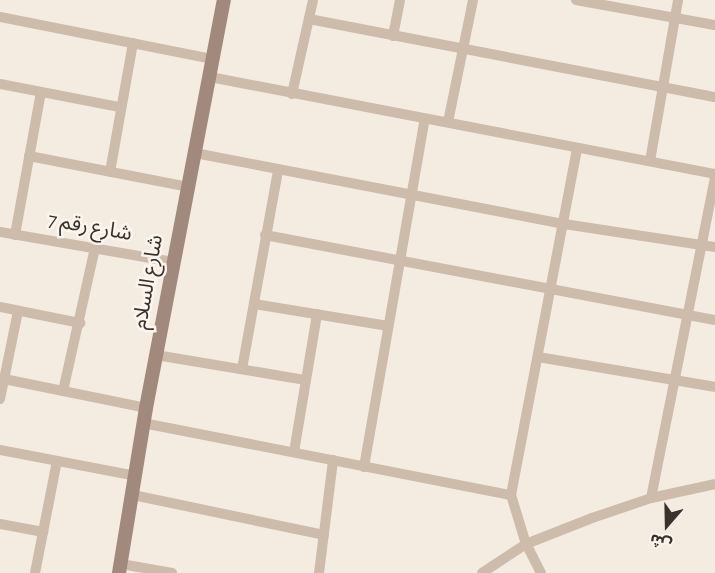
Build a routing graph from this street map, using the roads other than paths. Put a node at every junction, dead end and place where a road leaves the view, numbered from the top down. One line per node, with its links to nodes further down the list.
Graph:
1 (225, 0): 14 (street, شارع السلام)
2 (312, 0): 9 (street)
3 (400, 0): 11 (street)
4 (473, 0): 13 (street)
5 (576, 0): 8 (street)
6 (678, 0): 8 (street)
7 (0, 17): 12 (street)
8 (675, 18): 10 (street); 17 (street)
9 (309, 19): 11 (street); 19 (street)
10 (715, 26)
11 (393, 36): 13 (street)
12 (133, 43): 14 (street); 21 (street)
13 (463, 51): 17 (street); 23 (street)
14 (213, 59): 15 (street, شارع السلام)
15 (210, 77): 19 (street); 25 (street, شارع السلام)
16 (0, 84): 18 (street)
17 (662, 88): 20 (street); 27 (street)
18 (41, 92): 21 (street); 26 (street)
19 (292, 94): 22 (street)
20 (715, 97)
21 (120, 107): 29 (street)
22 (425, 119): 23 (street); 32 (street)
23 (448, 122): 24 (street)
24 (577, 148): 27 (street); 33 (street)
25 (195, 153): 28 (street); 31 (street, شارع السلام)
26 (29, 156): 29 (street); 35 (street)
27 (650, 161): 30 (street)
28 (278, 170): 32 (street); 36 (street)
29 (110, 172): 31 (street)
30 (715, 175): 37 (street)
31 (188, 186): 41 (street, شارع السلام)
32 (411, 194): 33 (street); 40 (street)
33 (564, 224): 37 (street); 42 (street)
34 (0, 232): 35 (street, شارع رقم 7)
35 (15, 235): 38 (street, شارع رقم 7)
36 (266, 235): 40 (street); 43 (street)
37 (703, 245): 39 (street); 47 (street)
38 (95, 248): 41 (street, شارع رقم 7); 49 (street)
39 (715, 248)
40 (400, 261): 42 (street); 50 (street)
41 (173, 262): 51 (street, شارع السلام)
42 (551, 290): 47 (street); 52 (street)
43 (254, 304): 46 (street); 53 (street)
44 (0, 308): 45 (street)
45 (18, 310): 49 (street); 54 (street)
46 (317, 314): 50 (street); 55 (street)
47 (690, 316): 48 (street); 56 (street)
48 (715, 320)
49 (80, 323): 58 (street)
50 (388, 326): 66 (street)
51 (156, 355): 53 (street); 60 (street, شارع السلام)
52 (538, 357): 56 (street); 70 (street)
53 (242, 369): 55 (street)
54 (4, 379): 58 (street); 59 (street)
55 (306, 380): 63 (street)
56 (677, 380): 57 (street); 71 (street)
57 (715, 387)
58 (63, 391): 60 (street)
59 (0, 399)
60 (146, 408): 61 (street, شارع السلام)
61 (143, 423): 63 (street); 67 (street, شارع السلام)
62 (0, 450): 65 (street)
63 (294, 453): 64 (street)
64 (333, 460): 66 (street); 74 (street)
65 (57, 461): 67 (street); 73 (street)
66 (364, 466): 70 (street)
67 (136, 476): 69 (street, شارع السلام)
68 (715, 484): 71 (street)
69 (133, 495): 74 (street); 76 (street, شارع السلام)
70 (510, 495): 75 (street)
71 (651, 498): 75 (street)
72 (0, 524): 73 (street)
73 (43, 532): 77 (street)
74 (324, 534): 79 (street)
75 (526, 544): 80 (street); 81 (street)
76 (120, 568): 78 (street)
77 (35, 573)
78 (172, 573)
79 (319, 573)
80 (482, 573)
81 (541, 573)

